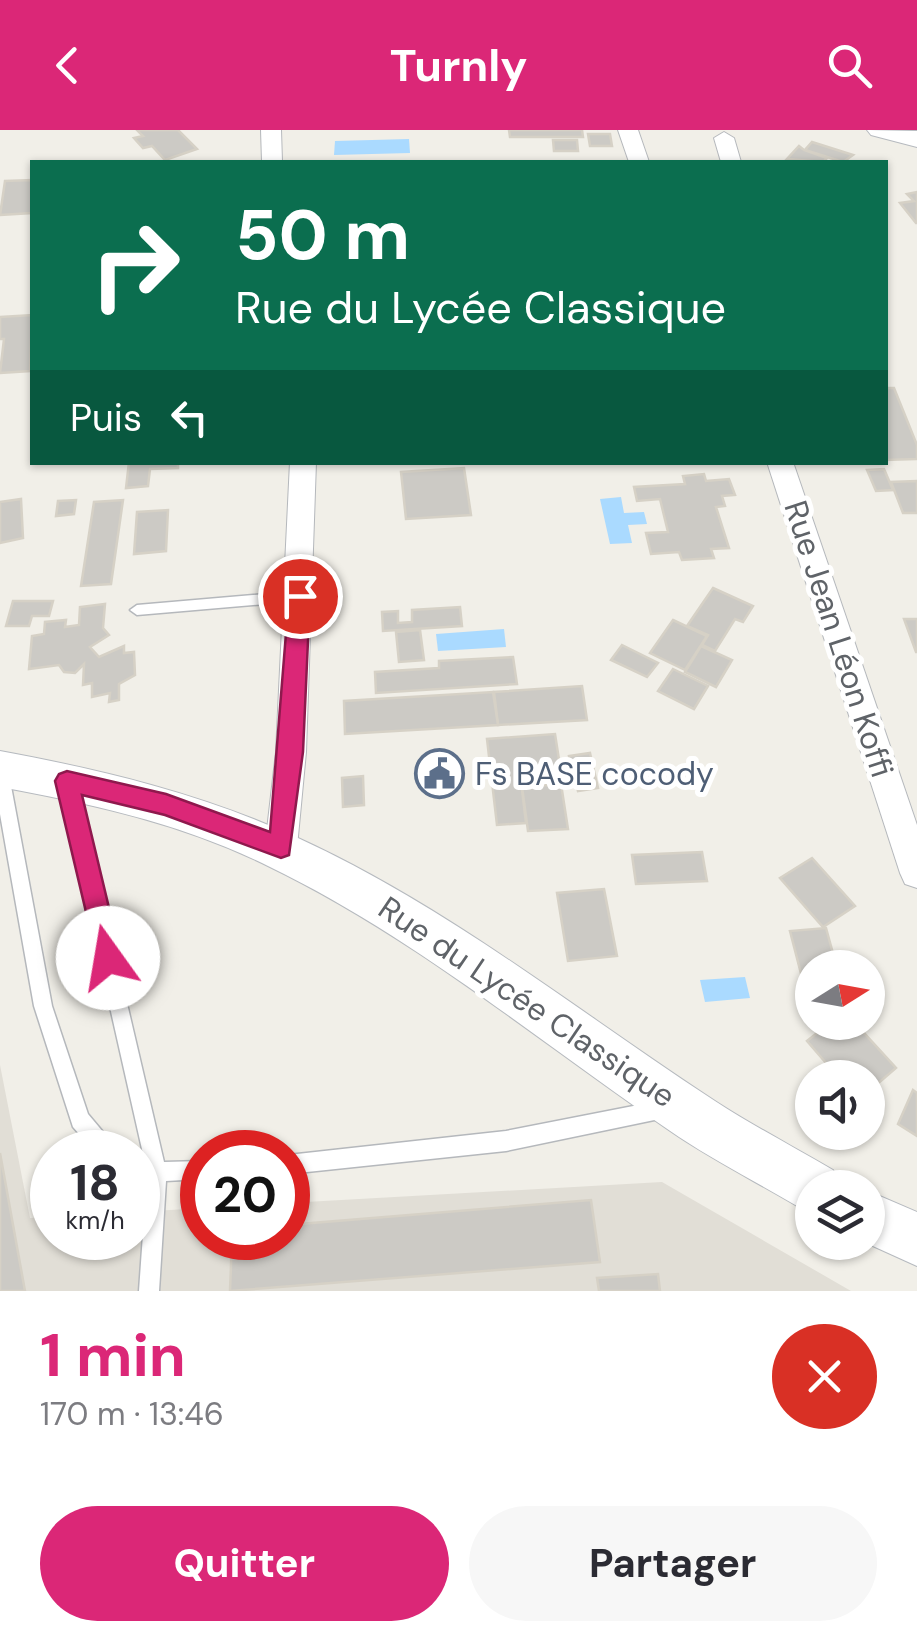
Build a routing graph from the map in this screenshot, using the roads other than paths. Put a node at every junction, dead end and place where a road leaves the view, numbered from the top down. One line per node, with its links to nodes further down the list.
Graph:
1 (272, 130): 6 (street)
2 (628, 130): 7 (street)
3 (880, 130): 5 (street)
4 (724, 138): 8 (street)
5 (916, 140)
6 (272, 160)
7 (638, 160)
8 (730, 160)
9 (303, 465): 11 (street)
10 (781, 465): 16 (street, Rue Jean Léon Koffi)
11 (300, 596): 12 (lane); 15 (street)
12 (138, 610)
13 (0, 770): 14 (street, Rue du Lycée Classique); 18 (lane)
14 (67, 781): 15 (street, Rue du Lycée Classique); 19 (lane)
15 (281, 847): 17 (street, Rue du Lycée Classique)
16 (917, 873)
17 (680, 1106): 20 (lane); 21 (street, Rue du Lycée Classique)
18 (88, 1130)
19 (140, 1130)
20 (310, 1163)
21 (795, 1176)
22 (885, 1224): 23 (street)
23 (917, 1239)
24 (149, 1260): 25 (lane)
25 (149, 1291)

